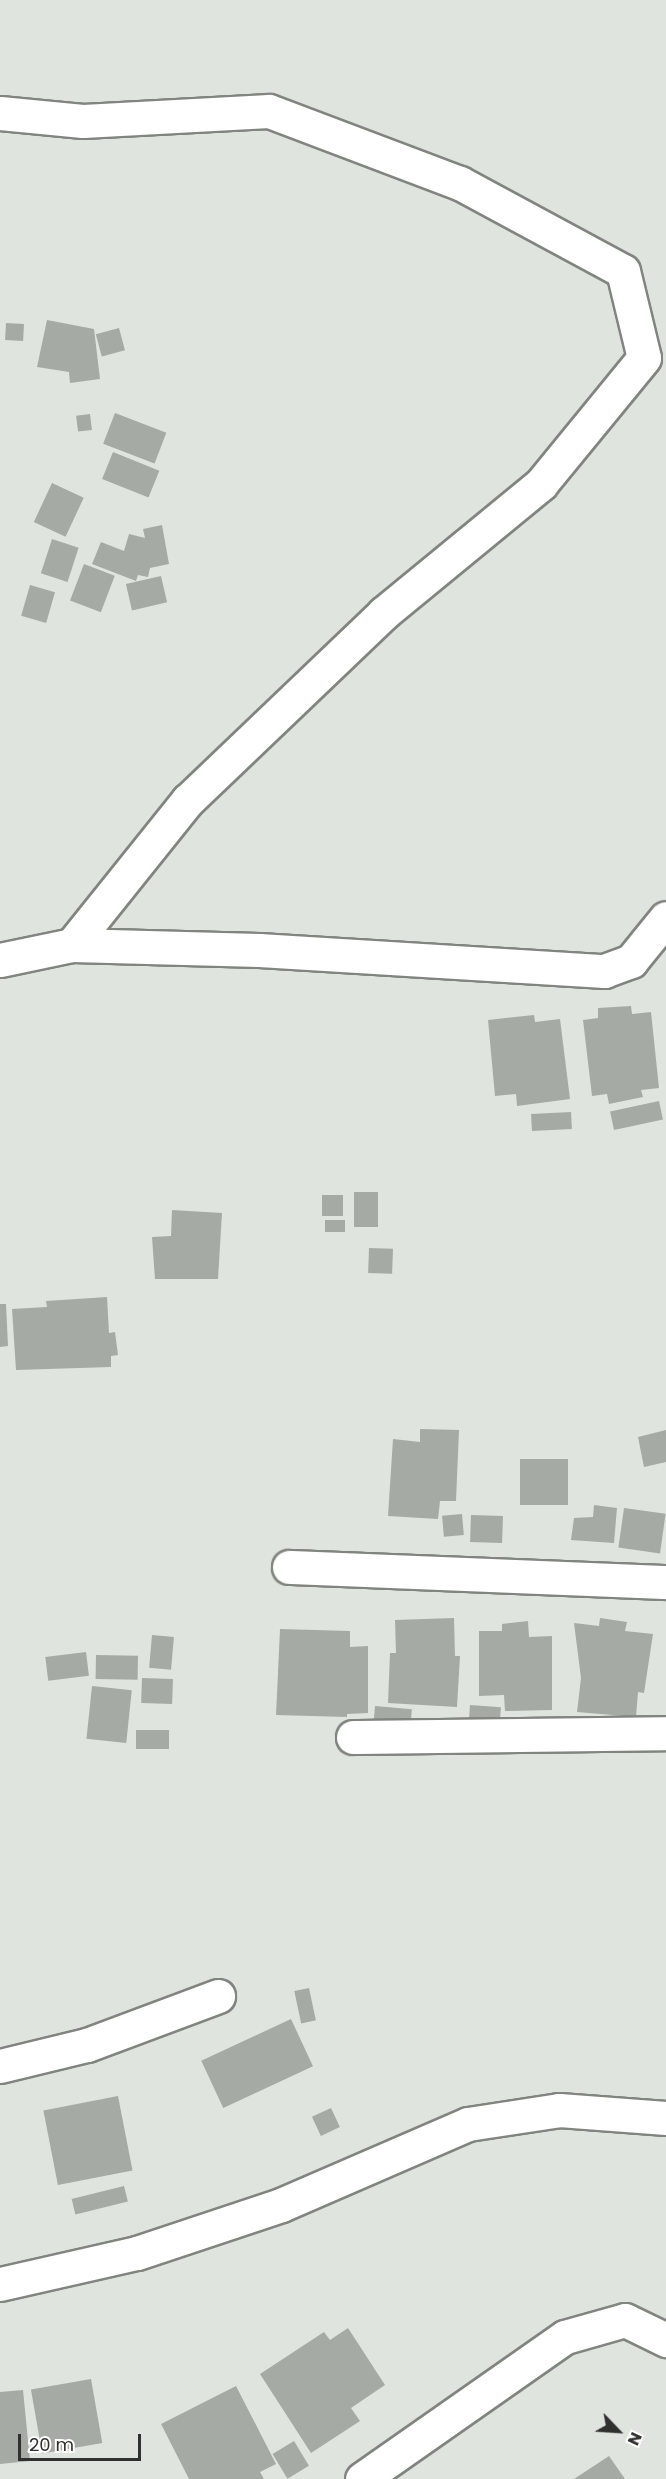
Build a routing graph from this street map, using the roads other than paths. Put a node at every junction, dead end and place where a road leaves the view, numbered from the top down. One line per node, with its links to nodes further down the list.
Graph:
1 (0, 113): 3 (street)
2 (666, 918): 3 (street)
3 (72, 945): 4 (street)
4 (0, 960)
5 (290, 1567): 6 (street)
6 (666, 1582)
7 (666, 1733): 8 (street)
8 (353, 1737)
9 (218, 1996): 10 (street)
10 (0, 2066)
11 (666, 2118): 12 (street)
12 (0, 2284)
13 (666, 2340): 14 (street)
14 (362, 2479)

